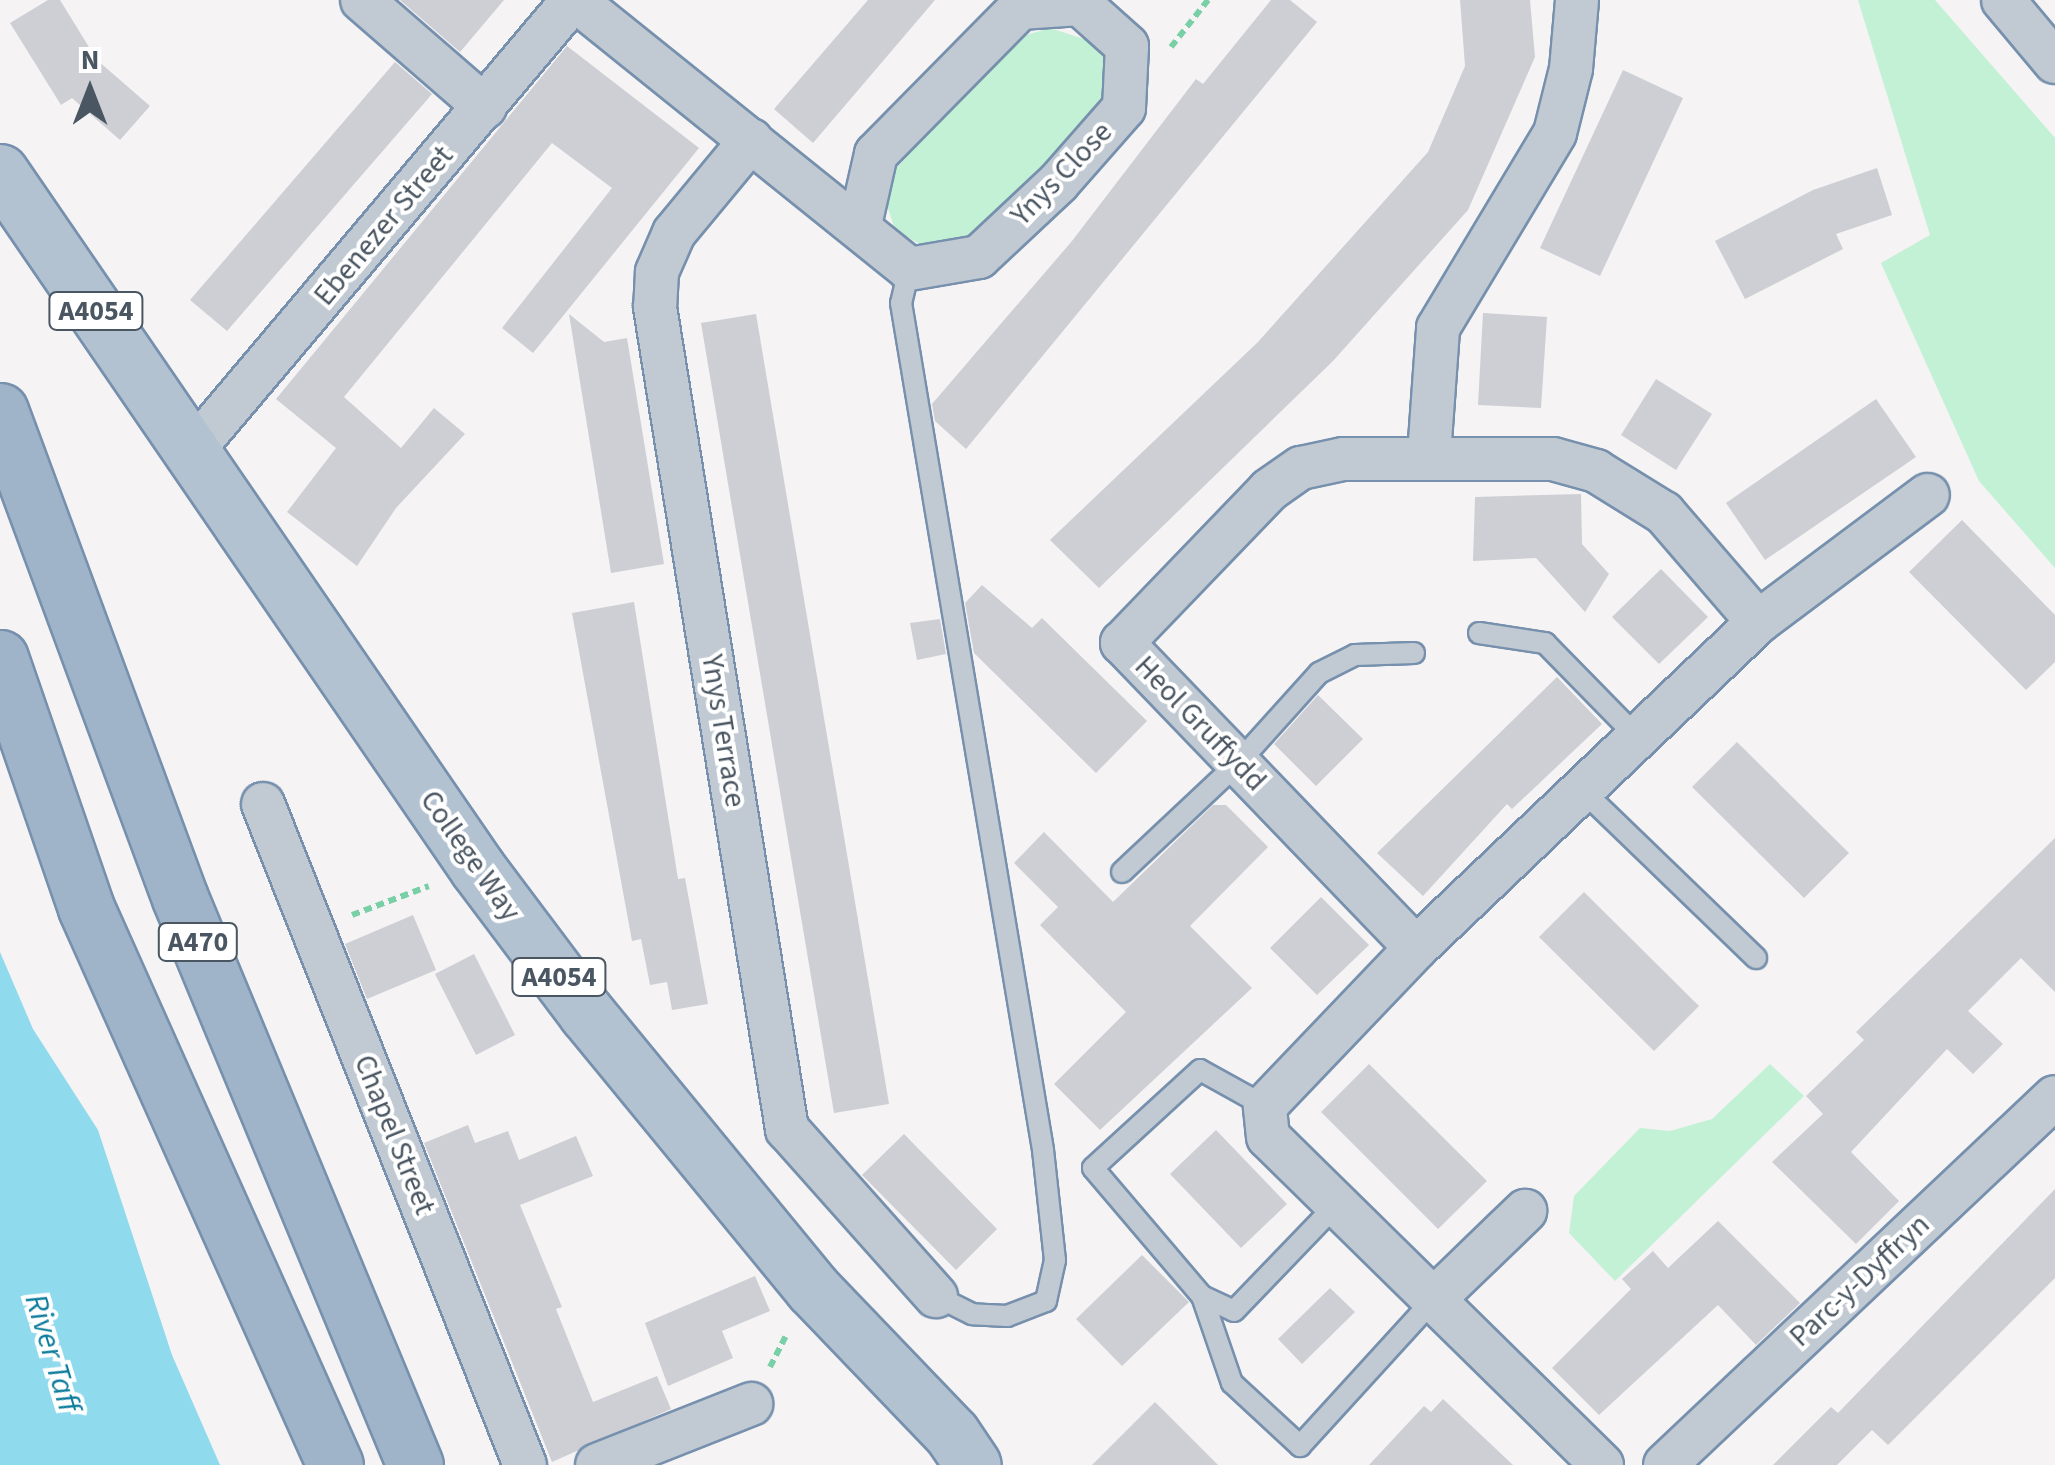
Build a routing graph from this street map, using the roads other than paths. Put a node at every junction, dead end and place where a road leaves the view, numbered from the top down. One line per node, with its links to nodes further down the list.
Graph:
1 (362, 0): 6 (street)
2 (574, 0): 6 (street, Ebenezer Street); 7 (street)
3 (1577, 0): 13 (street)
4 (2003, 0): 5 (street)
5 (2055, 62)
6 (485, 107): 12 (street, Ebenezer Street)
7 (752, 140): 9 (street); 30 (street, Ynys Terrace)
8 (0, 172): 12 (main road, A4054)
9 (860, 226): 10 (street); 10 (street, Ynys Close)
10 (909, 270): 30 (lane)
11 (0, 412): 35 (highway, A470)
12 (193, 450): 38 (main road, College Way / A4054)
13 (1429, 455): 15 (street, Heol Gruffydd); 20 (street, Heol Gruffydd)
14 (1928, 495): 15 (street)
15 (1758, 622): 19 (street)
16 (1479, 633): 19 (lane)
17 (1414, 653): 20 (lane)
18 (0, 658): 34 (highway, A470)
19 (1638, 736): 21 (street)
20 (1238, 763): 23 (lane); 24 (street, Heol Gruffydd)
21 (1582, 790): 24 (street); 25 (lane)
22 (263, 804): 36 (street, Chapel Street)
23 (1122, 872)
24 (1416, 948): 27 (street)
25 (1756, 958)
26 (2055, 1097): 40 (street, Parc-y-Dyffryn)
27 (1265, 1106): 28 (street); 31 (lane)
28 (1337, 1204): 31 (lane); 32 (street)
29 (1525, 1211): 32 (street)
30 (936, 1296)
31 (1202, 1296): 32 (lane)
32 (1434, 1299): 39 (street)
33 (752, 1404): 37 (street)
34 (336, 1465)
35 (415, 1465)
36 (525, 1465)
37 (598, 1465)
38 (973, 1465)
39 (1602, 1465)
40 (1665, 1465)

